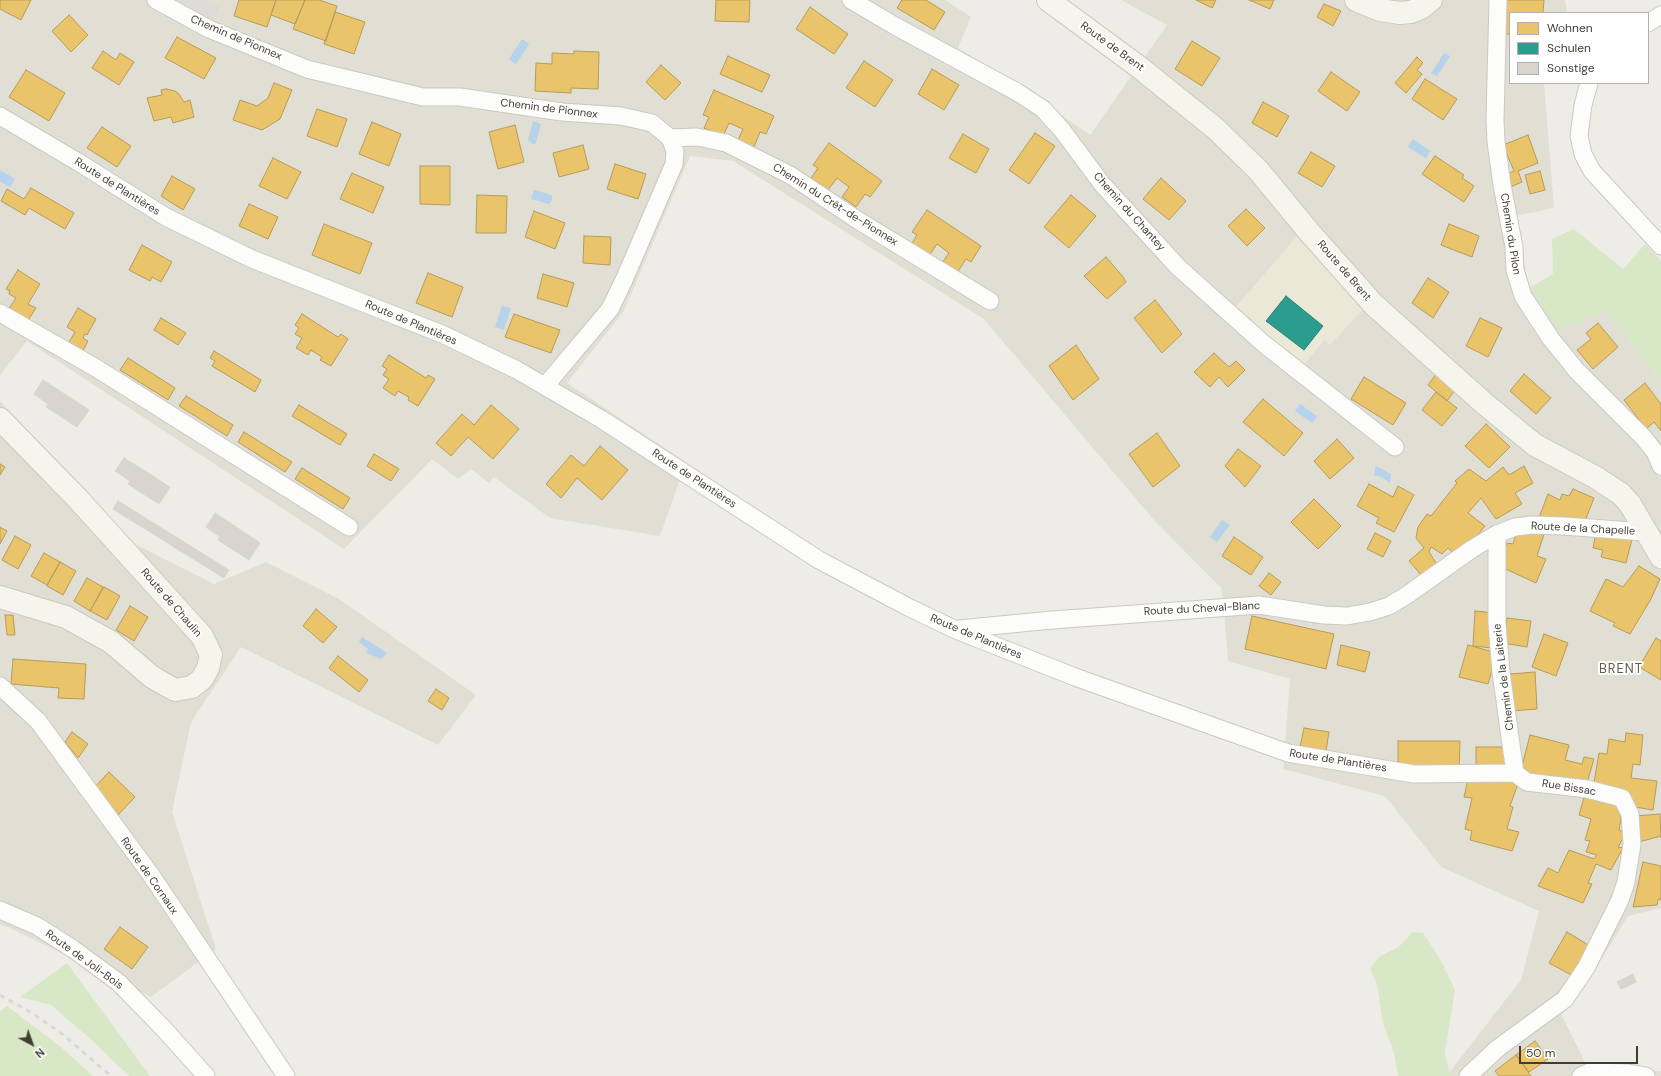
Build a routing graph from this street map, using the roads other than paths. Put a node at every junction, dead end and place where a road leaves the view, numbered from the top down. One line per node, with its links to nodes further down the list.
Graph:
1 (156, 0): 11 (street, Chemin de Pionnex)
2 (851, 0): 17 (street, Chemin du Chantey)
3 (1048, 0): 20 (main road, Route de Brent)
4 (1356, 0): 5 (main road)
5 (1431, 0)
6 (1498, 0): 18 (street, Chemin du Pilon)
7 (1661, 15): 8 (street)
8 (1649, 21)
9 (1589, 84): 12 (street)
10 (0, 116): 15 (street, Route de Plantières)
11 (670, 138): 13 (street, Chemin du Crêt-de-Pionnex); 15 (street)
12 (1661, 246)
13 (990, 301)
14 (0, 313): 19 (street)
15 (546, 386): 24 (street, Route de Plantières)
16 (0, 419): 23 (main road, Route de Chaulin)
17 (1395, 447)
18 (1661, 466)
19 (349, 527)
20 (1646, 532): 21 (street, Route de la Chapelle); 22 (main road, Route de Brent)
21 (1497, 534): 24 (street, Route du Cheval-Blanc); 26 (street, Chemin de la Laiterie)
22 (1660, 552)
23 (0, 597)
24 (956, 630): 26 (street, Route de Plantières)
25 (0, 686): 29 (street, Route de Cornaux)
26 (1515, 773): 30 (street, Rue Bissac)
27 (0, 910): 28 (street, Route de Joli-Bois)
28 (206, 1076)
29 (286, 1076)
30 (1468, 1076)
31 (1581, 1076): 32 (street)
32 (1646, 1076)

